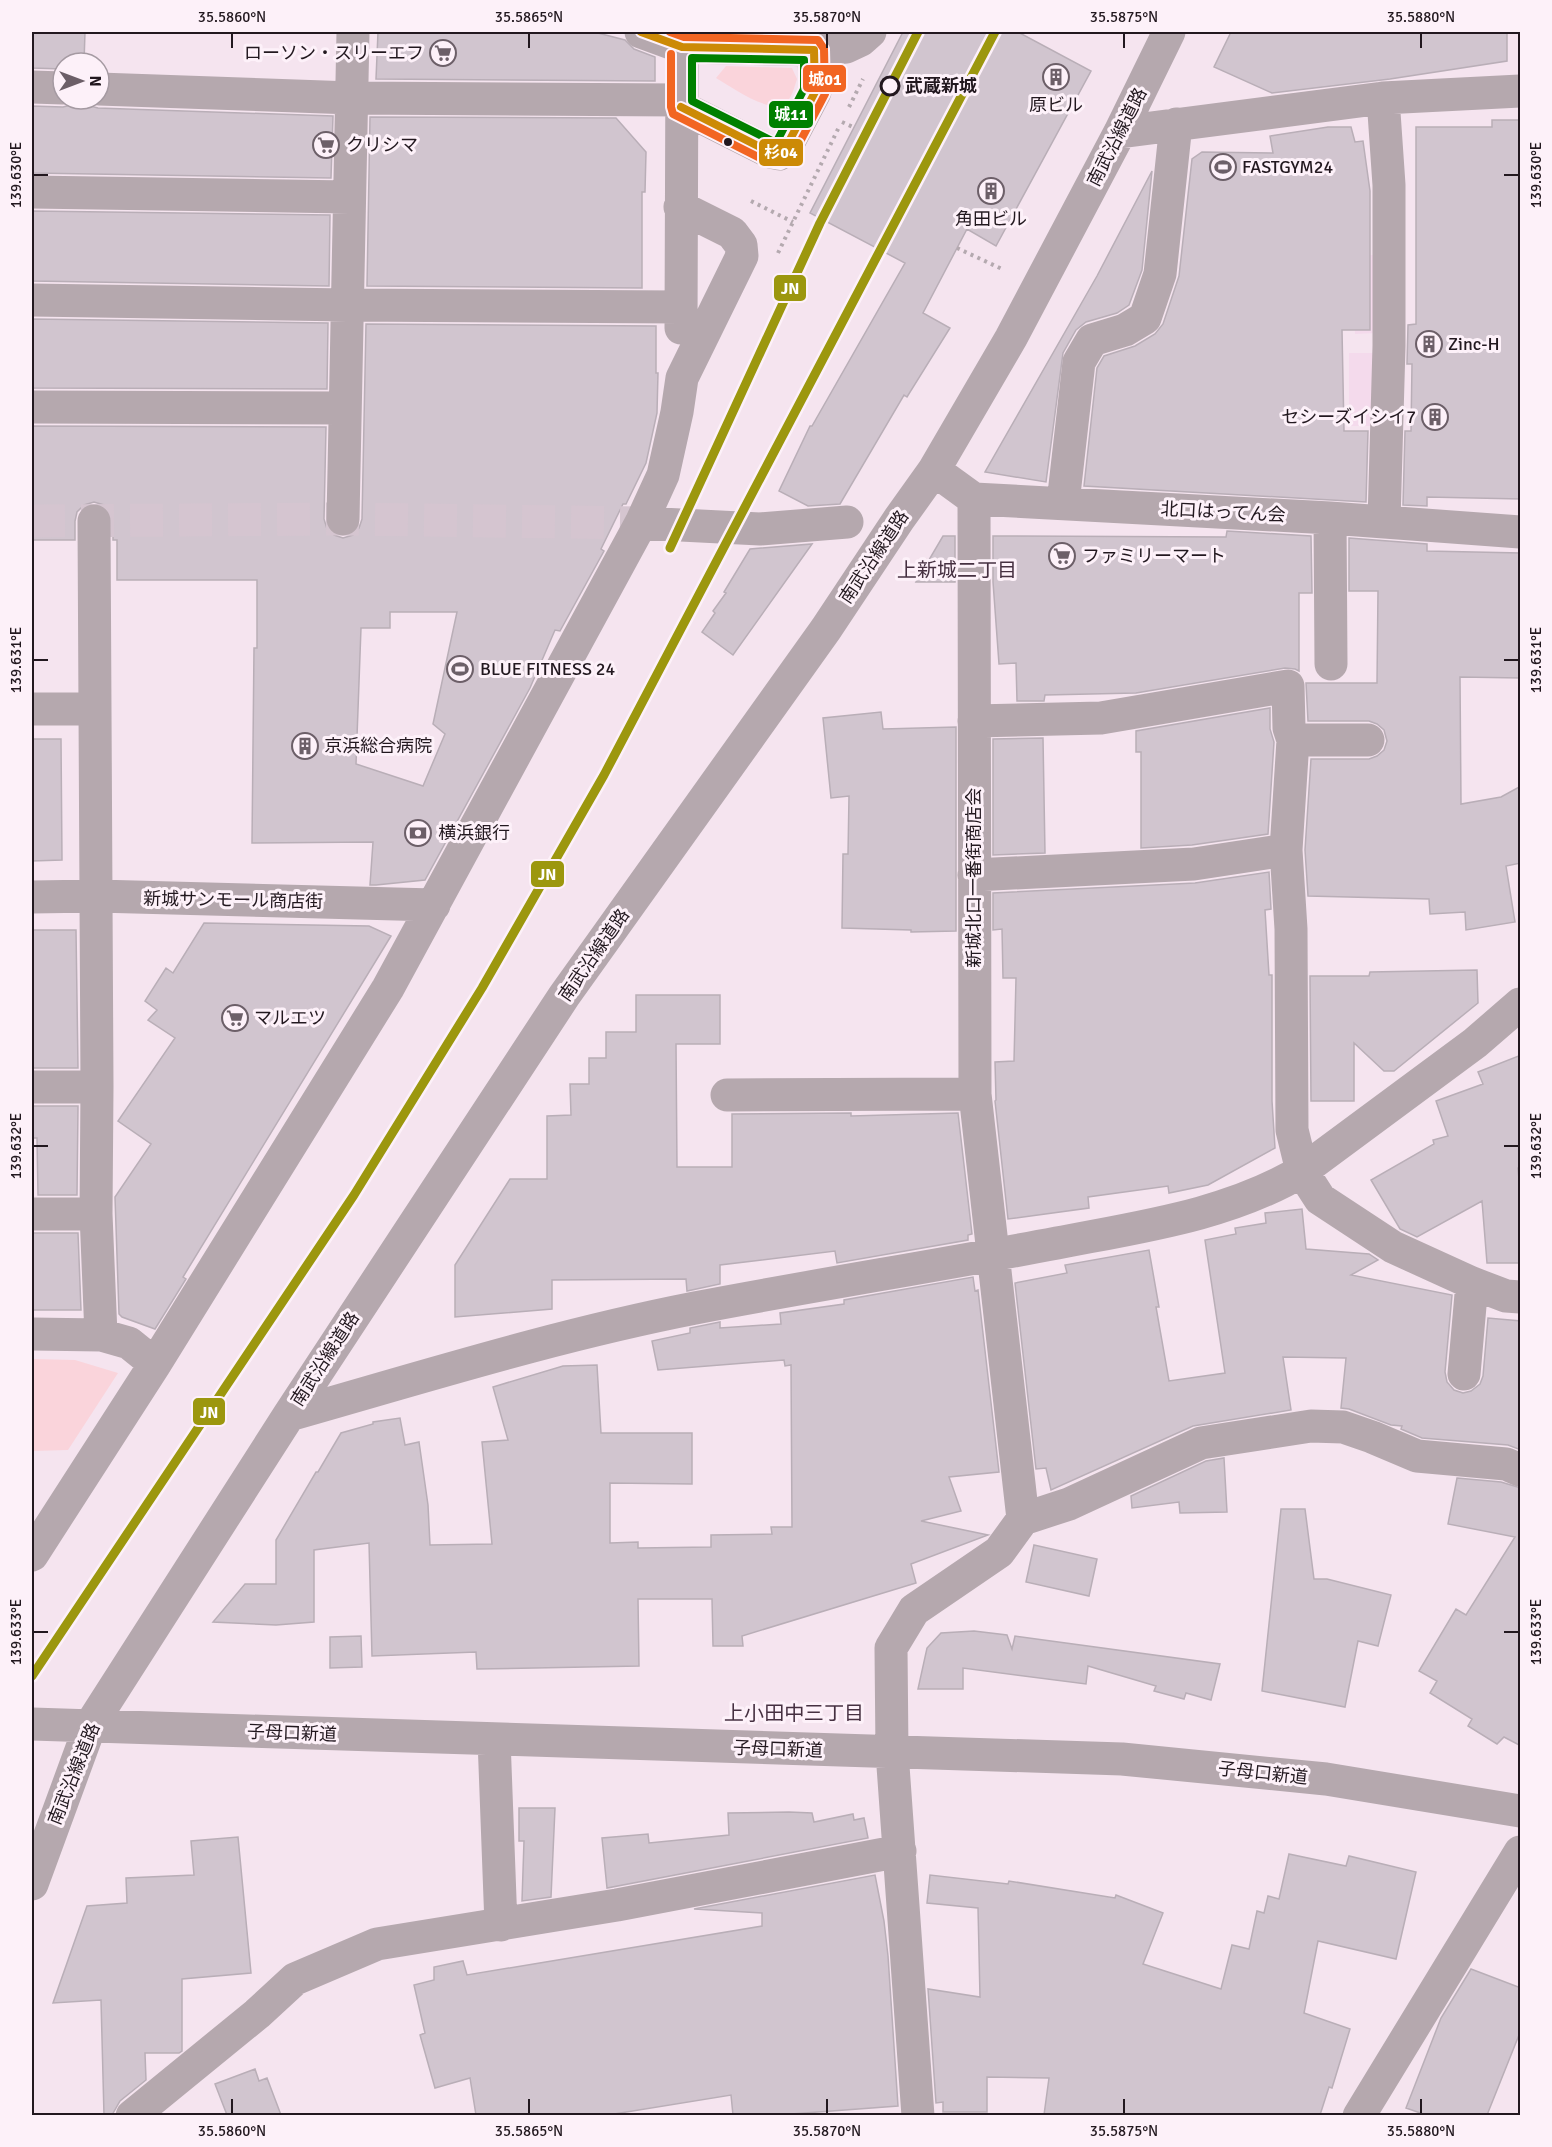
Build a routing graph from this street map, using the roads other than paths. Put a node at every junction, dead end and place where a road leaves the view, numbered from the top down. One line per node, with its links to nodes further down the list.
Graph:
1 (353, 32): 11 (street)
2 (641, 32): 5 (street)
3 (870, 32): 6 (street)
4 (1169, 32): 15 (street, 南武沿線道路)
5 (682, 47): 6 (street); 13 (street)
6 (814, 50): 13 (street)
7 (32, 87): 8 (street)
8 (51, 88)
9 (111, 89): 11 (street)
10 (1521, 91): 12 (street)
11 (352, 98): 13 (street); 17 (street)
12 (1383, 98): 14 (street); 31 (street)
13 (681, 104): 18 (street)
14 (1176, 124): 15 (street); 27 (street)
15 (1120, 132): 25 (street, 南武沿線道路)
16 (32, 192): 17 (street)
17 (349, 196): 20 (street)
18 (680, 207): 21 (street); 22 (street)
19 (32, 300): 20 (street)
20 (348, 305): 21 (street); 24 (street)
21 (680, 307): 22 (street)
22 (682, 378): 33 (street)
23 (32, 407): 24 (street)
24 (345, 408): 29 (street)
25 (934, 470): 26 (street); 61 (street, 南武沿線道路)
26 (974, 499): 27 (street, 北口はってん会); 38 (street, 新城北口一番街商店会)
27 (1063, 503): 28 (street, 北口はってん会)
28 (1330, 518): 31 (street, 北口はってん会); 35 (street)
29 (343, 519)
30 (94, 521): 37 (street)
31 (1384, 521): 34 (street, 北口はってん会)
32 (848, 522): 33 (street)
33 (641, 523): 45 (street)
34 (1521, 532)
35 (1331, 664)
36 (32, 709): 37 (street)
37 (95, 709): 43 (street)
38 (974, 721): 39 (street); 42 (street, 新城北口一番街商店会)
39 (1293, 740): 40 (street); 41 (street)
40 (1368, 740)
41 (1286, 850): 42 (street); 51 (street)
42 (974, 875): 50 (street, 新城北口一番街商店会)
43 (97, 896): 44 (street, 新城サンモール商店街); 45 (street, 新城サンモール商店街); 48 (street)
44 (32, 897)
45 (434, 905): 59 (street)
46 (1520, 1004): 51 (street)
47 (32, 1087): 48 (street)
48 (97, 1087): 53 (street)
49 (727, 1095): 50 (street)
50 (975, 1095): 54 (street, 新城北口一番街商店会)
51 (1302, 1171): 54 (street); 55 (street)
52 (32, 1214): 53 (street)
53 (96, 1214): 58 (street)
54 (993, 1255): 61 (street); 63 (street, 新城北口一番街商店会)
55 (1472, 1283): 56 (street); 60 (street)
56 (1521, 1297)
57 (32, 1334): 58 (street)
58 (101, 1335): 59 (street)
59 (155, 1364): 64 (street)
60 (1464, 1374)
61 (289, 1414): 66 (street, 南武沿線道路)
62 (1521, 1470): 63 (street)
63 (1023, 1519): 68 (street)
64 (32, 1555)
65 (32, 1724): 66 (street, 子母口新道)
66 (90, 1726): 67 (street, 子母口新道); 72 (street, 南武沿線道路)
67 (494, 1739): 68 (street, 子母口新道); 73 (street)
68 (892, 1752): 69 (street, 子母口新道); 70 (street)
69 (1521, 1811)
70 (900, 1851): 73 (street); 75 (street)
71 (1521, 1852): 76 (street)
72 (32, 1884)
73 (501, 1925): 74 (street)
74 (132, 2115)
75 (918, 2115)
76 (1359, 2115)

